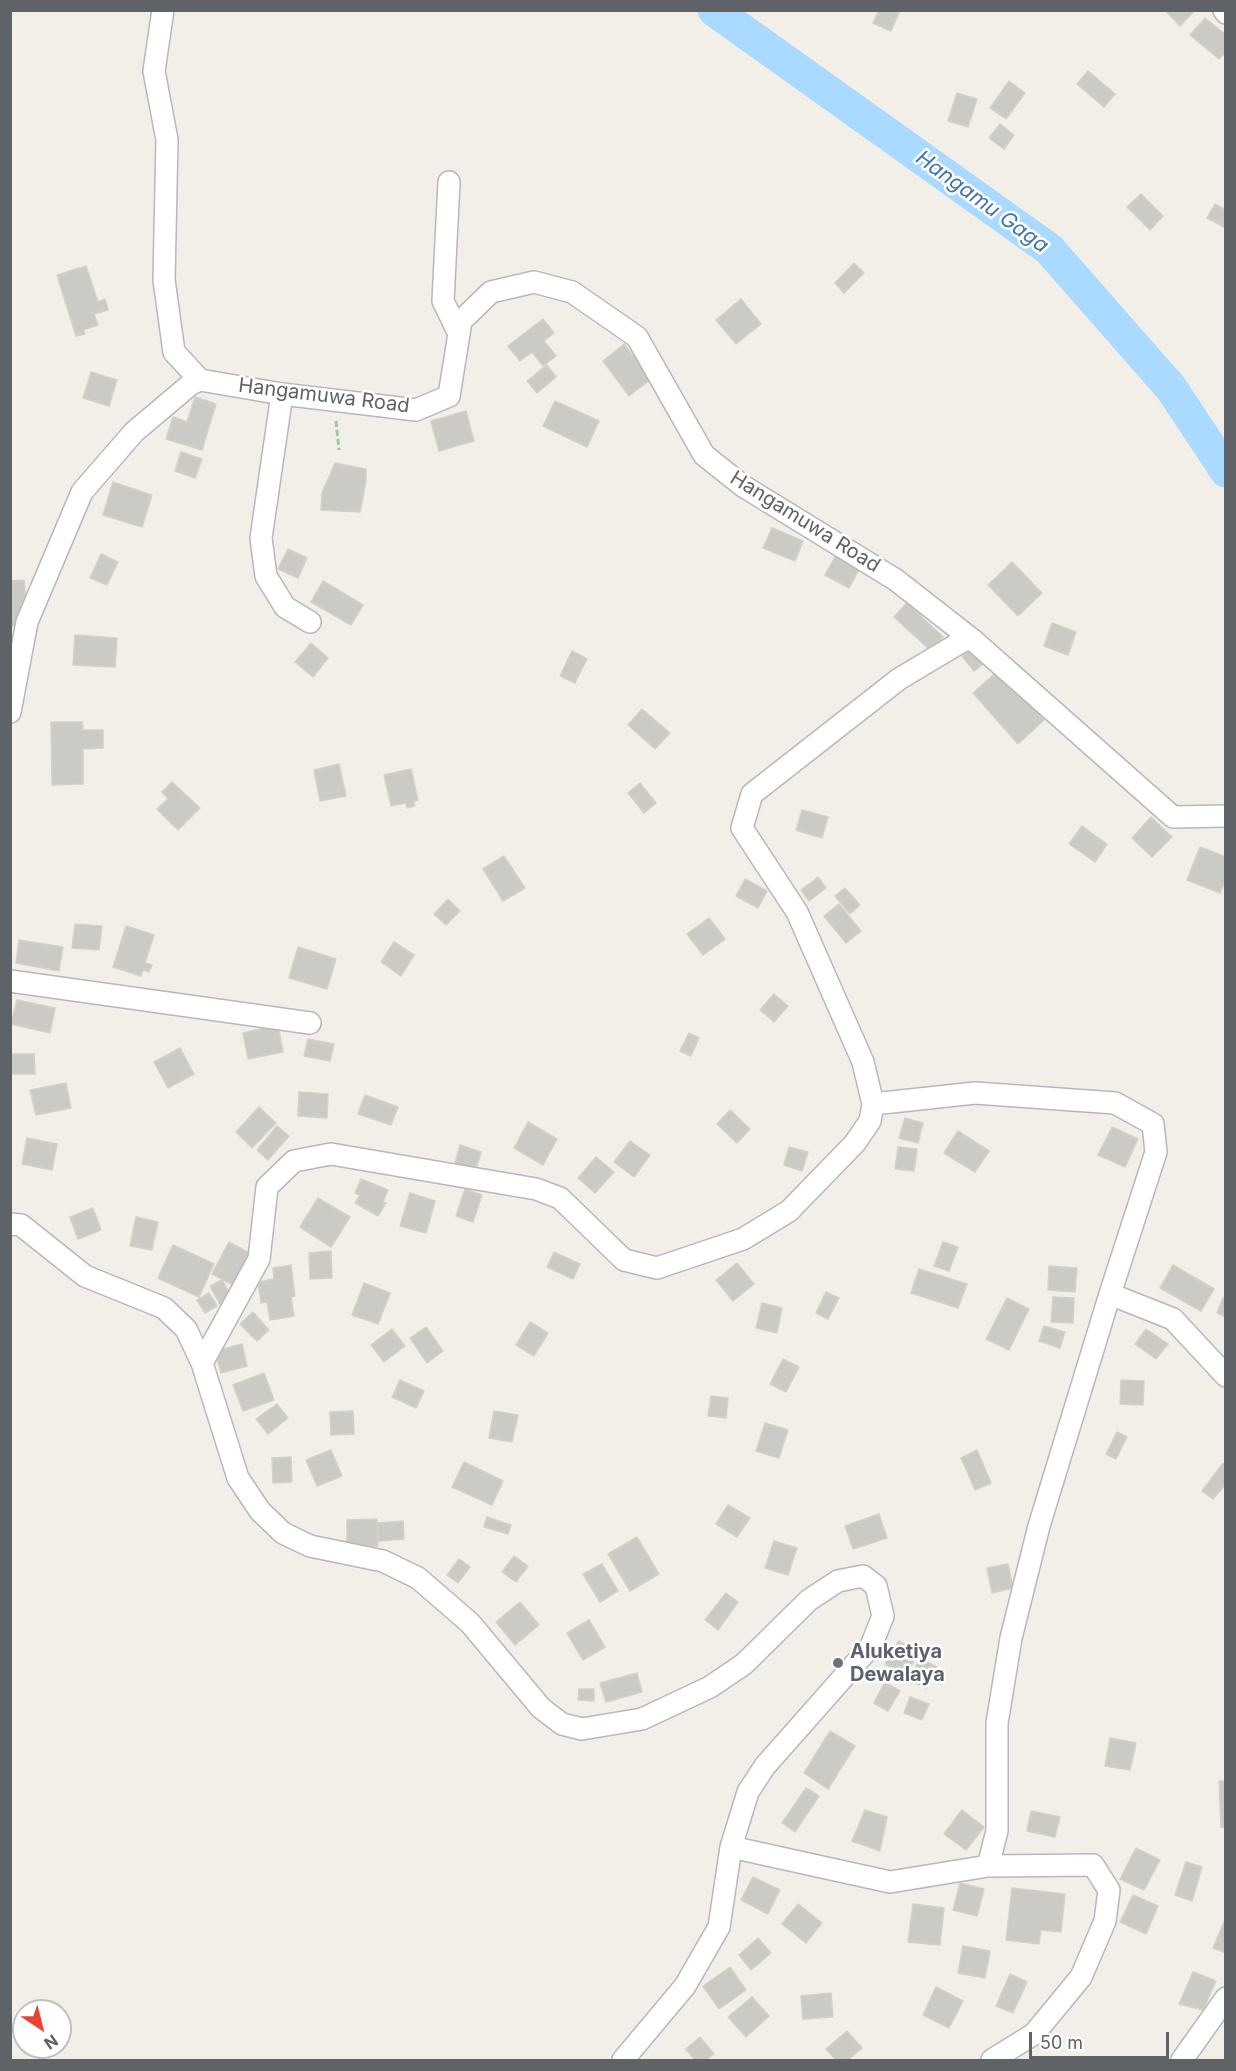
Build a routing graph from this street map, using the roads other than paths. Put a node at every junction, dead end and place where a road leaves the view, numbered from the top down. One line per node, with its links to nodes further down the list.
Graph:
1 (163, 10): 4 (street)
2 (449, 182): 3 (street)
3 (459, 334): 5 (street, Hangamuwa Road); 7 (street, Hangamuwa Road)
4 (200, 380): 5 (street, Hangamuwa Road); 8 (street)
5 (282, 394): 6 (street)
6 (310, 622)
7 (974, 641): 9 (street, Hangamuwa Road); 12 (street)
8 (10, 712)
9 (1226, 816)
10 (10, 981): 11 (street)
11 (310, 1023)
12 (873, 1104): 14 (street); 15 (street)
13 (10, 1224): 15 (street)
14 (1110, 1294): 16 (street); 18 (street)
15 (202, 1362): 17 (street)
16 (1226, 1376)
17 (731, 1847): 18 (street); 20 (street)
18 (988, 1866): 21 (street)
19 (1226, 1998): 22 (street)
20 (623, 2061)
21 (992, 2061)
22 (1182, 2061)

